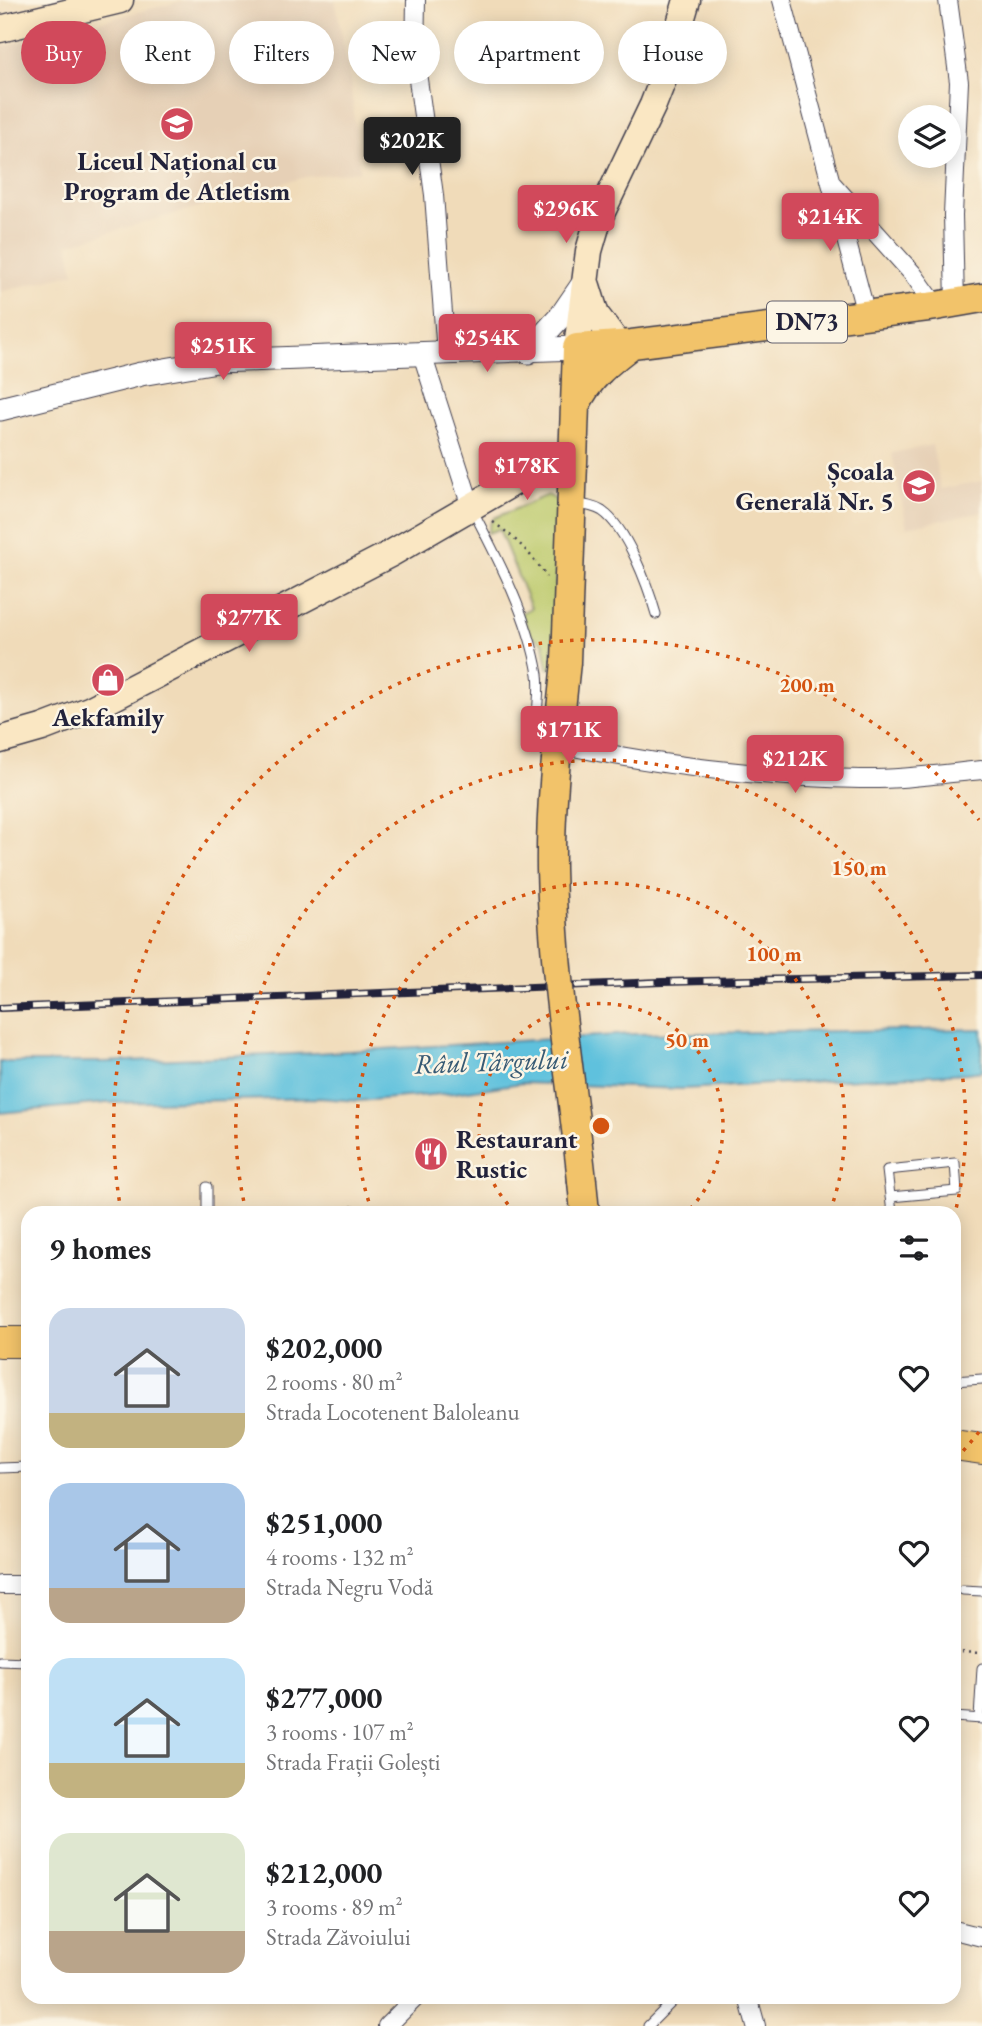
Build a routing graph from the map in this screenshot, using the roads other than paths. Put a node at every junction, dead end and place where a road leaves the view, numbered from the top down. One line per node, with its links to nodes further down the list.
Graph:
1 (120, 0): 6 (main road)
2 (416, 0): 15 (street)
3 (687, 0): 8 (main road)
4 (782, 0): 7 (street)
5 (948, 0): 10 (street)
6 (0, 29)
7 (831, 183): 10 (street); 11 (street)
8 (585, 281): 12 (main road); 13 (main road); 14 (street)
9 (982, 298): 10 (main road, DN73)
10 (945, 305): 11 (main road, DN73)
11 (866, 314): 12 (main road, DN73)
12 (625, 344): 13 (main road, DN73); 17 (main road)
13 (577, 348): 14 (street, DN73); 17 (main road)
14 (528, 352): 15 (street, DN73)
15 (446, 353): 16 (street, DN73)
16 (422, 354): 18 (street, DN73); 21 (street)
17 (574, 408): 19 (main road)
18 (0, 409)
19 (573, 460): 20 (main road); 21 (main road)
20 (572, 503): 22 (lane); 29 (main road, bridge)
21 (471, 507): 23 (lane); 24 (main road)
22 (656, 614)
23 (538, 739): 25 (street)
24 (0, 740)
25 (982, 770)
26 (208, 1187): 28 (lane)
27 (890, 1197): 27 (lane); 30 (lane)
28 (207, 1206)
29 (584, 1206)
30 (891, 1206)
31 (0, 1342): 32 (highway)
32 (21, 1342)
33 (982, 1379): 34 (lane)
34 (961, 1380)
35 (961, 1446): 36 (highway)
36 (982, 1449)
37 (21, 1467): 38 (lane)
38 (0, 1468)
39 (0, 1585): 40 (street)
40 (21, 1585)
41 (962, 1590): 42 (lane)
42 (982, 1591)
43 (0, 1661): 44 (lane)
44 (21, 1662)
45 (982, 1668): 47 (lane)
46 (961, 1717): 47 (lane)
47 (981, 1718)
48 (961, 1932): 49 (street)
49 (982, 1937)
50 (409, 2004): 53 (street)
51 (670, 2004): 54 (lane)
52 (750, 2004): 55 (street)
53 (387, 2026)
54 (649, 2026)
55 (756, 2026)

